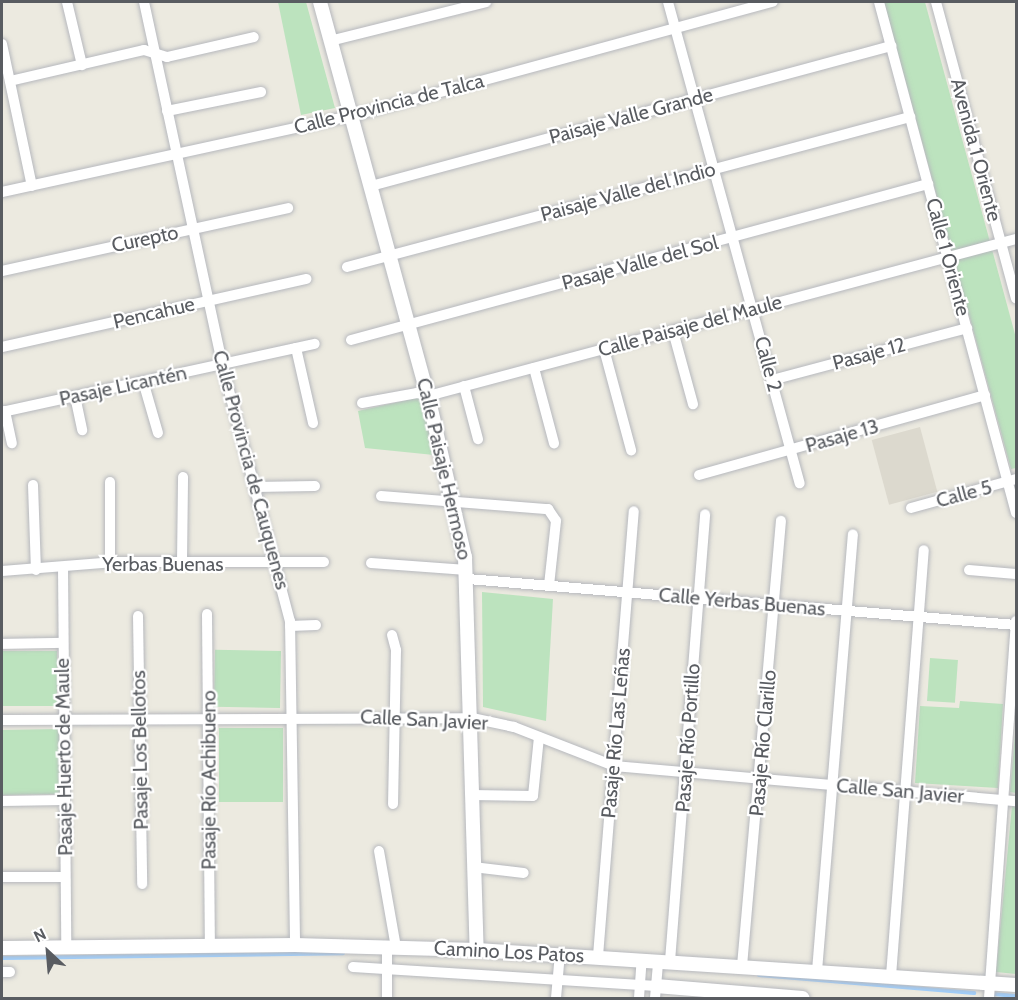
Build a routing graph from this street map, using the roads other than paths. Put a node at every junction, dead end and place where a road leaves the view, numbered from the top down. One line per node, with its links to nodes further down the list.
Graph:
1 (67, 2): 15 (street)
2 (145, 2): 14 (street, Calle Provincia de Cauquenes)
3 (320, 2): 11 (street, Calle Paisaje Hermoso)
4 (486, 2): 11 (street)
5 (668, 2): 9 (street, Calle 2)
6 (773, 2): 9 (street, Calle Provincia de Talca)
7 (879, 2): 13 (street, Calle 1 Oriente)
8 (936, 2): 32 (street, Avenida 1 Oriente)
9 (675, 28): 18 (street, Calle 2); 20 (street, Calle Provincia de Talca)
10 (254, 37): 14 (street)
11 (330, 41): 20 (street, Calle Paisaje Hermoso)
12 (2, 44): 16 (street)
13 (891, 46): 18 (street, Paisaje Valle Grande); 21 (street, Calle 1 Oriente)
14 (155, 53): 15 (street); 19 (street, Calle Provincia de Cauquenes)
15 (82, 65): 16 (street)
16 (9, 81): 25 (street)
17 (261, 92): 19 (street)
18 (696, 99): 23 (street, Calle 2); 26 (street, Paisaje Valle Grande)
19 (167, 111): 22 (street, Calle Provincia de Cauquenes)
20 (352, 116): 22 (street, Calle Provincia de Talca); 26 (street, Calle Paisaje Hermoso)
21 (910, 117): 23 (street, Paisaje Valle del Indio); 24 (street, Calle 1 Oriente)
22 (178, 155): 25 (street, Calle Provincia de Talca); 29 (street, Calle Provincia de Cauquenes)
23 (715, 170): 30 (street, Calle 2); 33 (street, Paisaje Valle del Indio)
24 (928, 184): 30 (street, Pasaje Valle del Sol); 34 (street, Calle 1 Oriente)
25 (32, 186): 27 (street, Calle Provincia de Talca)
26 (370, 186): 33 (street, Calle Paisaje Hermoso)
27 (2, 192)
28 (288, 208): 29 (street, Curepto)
29 (193, 229): 36 (street, Curepto); 39 (street, Calle Provincia de Cauquenes)
30 (732, 238): 40 (street, Calle 2); 41 (street, Pasaje Valle del Sol)
31 (1017, 239): 32 (street, Calle Paisaje del Maule)
32 (1002, 243): 34 (street, Calle Paisaje del Maule); 38 (street, Avenida 1 Oriente)
33 (391, 255): 35 (street, Paisaje Valle del Indio); 41 (street, Calle Paisaje Hermoso)
34 (948, 257): 40 (street, Calle Paisaje del Maule); 42 (street, Calle 1 Oriente)
35 (346, 267)
36 (2, 271)
37 (306, 279): 39 (street, Pencahue)
38 (1017, 298)
39 (208, 301): 46 (street, Pencahue); 49 (street, Calle Provincia de Cauquenes)
40 (753, 309): 43 (street, Calle Paisaje del Maule); 51 (street, Calle 2)
41 (409, 326): 44 (street, Pasaje Valle del Sol); 56 (street, Calle Paisaje Hermoso)
42 (967, 328): 51 (street, Pasaje 12); 54 (street, Calle 1 Oriente)
43 (673, 331): 48 (street, Calle Paisaje del Maule); 58 (street)
44 (351, 340)
45 (315, 344): 47 (street, Pasaje Licantén)
46 (2, 346)
47 (296, 348): 49 (street, Pasaje Licantén); 60 (street)
48 (604, 349): 50 (street, Calle Paisaje del Maule); 66 (street)
49 (222, 364): 52 (street, Pasaje Licantén); 75 (street, Calle Provincia de Cauquenes)
50 (534, 368): 53 (street, Calle Paisaje del Maule); 65 (street)
51 (772, 380): 67 (street, Calle 2)
52 (143, 381): 55 (street, Pasaje Licantén); 62 (street)
53 (464, 386): 56 (street, Calle Paisaje del Maule); 63 (street)
54 (985, 395): 67 (street, Pasaje 13); 70 (street, Calle 1 Oriente)
55 (75, 396): 59 (street, Pasaje Licantén); 61 (street)
56 (428, 396): 57 (street, Calle Paisaje del Maule); 77 (street, Calle Paisaje Hermoso)
57 (362, 403)
58 (693, 404)
59 (3, 411): 64 (street)
60 (313, 423)
61 (82, 430)
62 (158, 433)
63 (478, 439)
64 (12, 443)
65 (554, 443)
66 (631, 450)
67 (791, 450): 68 (street, Pasaje 13); 72 (street, Calle 2)
68 (699, 475)
69 (183, 477): 87 (street)
70 (1012, 481): 78 (street, Calle 5); 80 (street, Calle 1 Oriente)
71 (110, 482): 85 (street)
72 (800, 483)
73 (33, 485): 91 (street)
74 (315, 486): 75 (street)
75 (254, 487): 88 (street, Calle Provincia de Cauquenes)
76 (381, 496): 77 (street)
77 (453, 499): 95 (street, Calle Paisaje Hermoso); 96 (street)
78 (911, 508)
79 (634, 511): 97 (street, Pasaje Río Las Leñas)
80 (1017, 513)
81 (705, 514): 98 (street, Pasaje Río Portillo)
82 (781, 520): 99 (street, Pasaje Río Clarillo)
83 (853, 534): 100 (street)
84 (924, 550): 103 (street)
85 (110, 562): 87 (street, Yerbas Buenas); 90 (street, Yerbas Buenas)
86 (324, 562): 88 (street, Yerbas Buenas)
87 (182, 563): 88 (street, Yerbas Buenas)
88 (274, 563): 106 (street, Calle Provincia de Cauquenes)
89 (371, 563): 95 (street, Calle Yerbas Buenas)
90 (63, 567): 91 (street, Yerbas Buenas); 108 (street, Pasaje Huerto de Maule)
91 (36, 570): 93 (street, Yerbas Buenas)
92 (969, 570): 94 (street)
93 (2, 571)
94 (1017, 574)
95 (467, 575): 96 (street, Calle Yerbas Buenas); 114 (street, Calle Paisaje Hermoso)
96 (549, 585): 97 (street, Calle Yerbas Buenas)
97 (627, 592): 98 (street, Calle Yerbas Buenas); 118 (street, Pasaje Río Las Leñas)
98 (699, 598): 99 (street, Calle Yerbas Buenas); 119 (street, Pasaje Río Portillo)
99 (774, 604): 100 (street, Calle Yerbas Buenas); 120 (street, Pasaje Río Clarillo)
100 (847, 610): 103 (street, Calle Yerbas Buenas); 121 (street)
101 (207, 614): 113 (street, Pasaje Río Achibueno)
102 (138, 616): 112 (street, Pasaje Los Bellotos)
103 (919, 616): 104 (street, Calle Yerbas Buenas); 122 (street)
104 (1016, 623): 125 (street)
105 (316, 625): 106 (street)
106 (290, 626): 111 (street, Calle Provincia de Cauquenes)
107 (392, 635): 110 (street)
108 (62, 643): 109 (street); 115 (street, Pasaje Huerto de Maule)
109 (2, 644)
110 (396, 716): 111 (street, Calle San Javier); 114 (street, Calle San Javier); 128 (street)
111 (292, 717): 113 (street, Calle San Javier); 135 (street, Calle Provincia de Cauquenes)
112 (140, 718): 113 (street, Calle San Javier); 115 (street, Calle San Javier); 134 (street, Pasaje Los Bellotos)
113 (209, 718): 136 (street, Pasaje Río Achibueno)
114 (472, 718): 117 (street, Calle San Javier); 123 (street, Calle Paisaje Hermoso)
115 (63, 719): 116 (street, Calle San Javier); 124 (street, Pasaje Huerto de Maule)
116 (2, 720)
117 (539, 737): 118 (street, Calle San Javier); 123 (street)
118 (614, 766): 119 (street, Calle San Javier); 142 (street, Pasaje Río Las Leñas)
119 (686, 772): 120 (street, Calle San Javier); 144 (street, Pasaje Río Portillo)
120 (760, 779): 121 (street, Calle San Javier); 145 (street, Pasaje Río Clarillo)
121 (833, 785): 122 (street, Calle San Javier); 148 (street)
122 (906, 792): 125 (street, Calle San Javier); 149 (street)
123 (472, 795): 130 (street, Calle Paisaje Hermoso)
124 (65, 800): 126 (street); 133 (street, Pasaje Huerto de Maule)
125 (1004, 800): 127 (street, Calle San Javier); 151 (street)
126 (2, 801)
127 (1017, 801)
128 (393, 804)
129 (379, 851): 138 (street)
130 (473, 867): 131 (street); 140 (street, Calle Paisaje Hermoso)
131 (524, 873)
132 (2, 877): 133 (street)
133 (65, 877): 137 (street, Pasaje Huerto de Maule)
134 (142, 884)
135 (295, 945): 136 (street, Camino Los Patos); 138 (street, Camino Los Patos)
136 (210, 946): 137 (street, Camino Los Patos)
137 (66, 947): 139 (street, Camino Los Patos)
138 (391, 947): 140 (street, Camino Los Patos); 147 (street)
139 (2, 948)
140 (477, 950): 141 (street, Camino Los Patos)
141 (560, 953): 142 (street, Camino Los Patos); 150 (street)
142 (598, 956): 143 (street, Camino Los Patos)
143 (642, 959): 144 (street, Camino Los Patos); 152 (street)
144 (664, 961): 145 (street, Camino Los Patos); 154 (street, Pasaje Río Portillo)
145 (742, 966): 148 (street, Camino Los Patos)
146 (353, 967): 147 (street, Camino Los Patos)
147 (387, 969): 150 (street, Camino Los Patos); 155 (street)
148 (817, 971): 149 (street, Camino Los Patos)
149 (891, 976): 151 (street, Camino Los Patos)
150 (558, 978): 152 (street, Camino Los Patos); 156 (street)
151 (990, 984): 153 (street, Camino Los Patos); 159 (street)
152 (640, 985): 154 (street, Camino Los Patos); 157 (street)
153 (1017, 985)
154 (655, 993): 158 (street, Camino Los Patos)
155 (387, 999)
156 (556, 999)
157 (639, 999)
158 (803, 999)
159 (989, 999)

